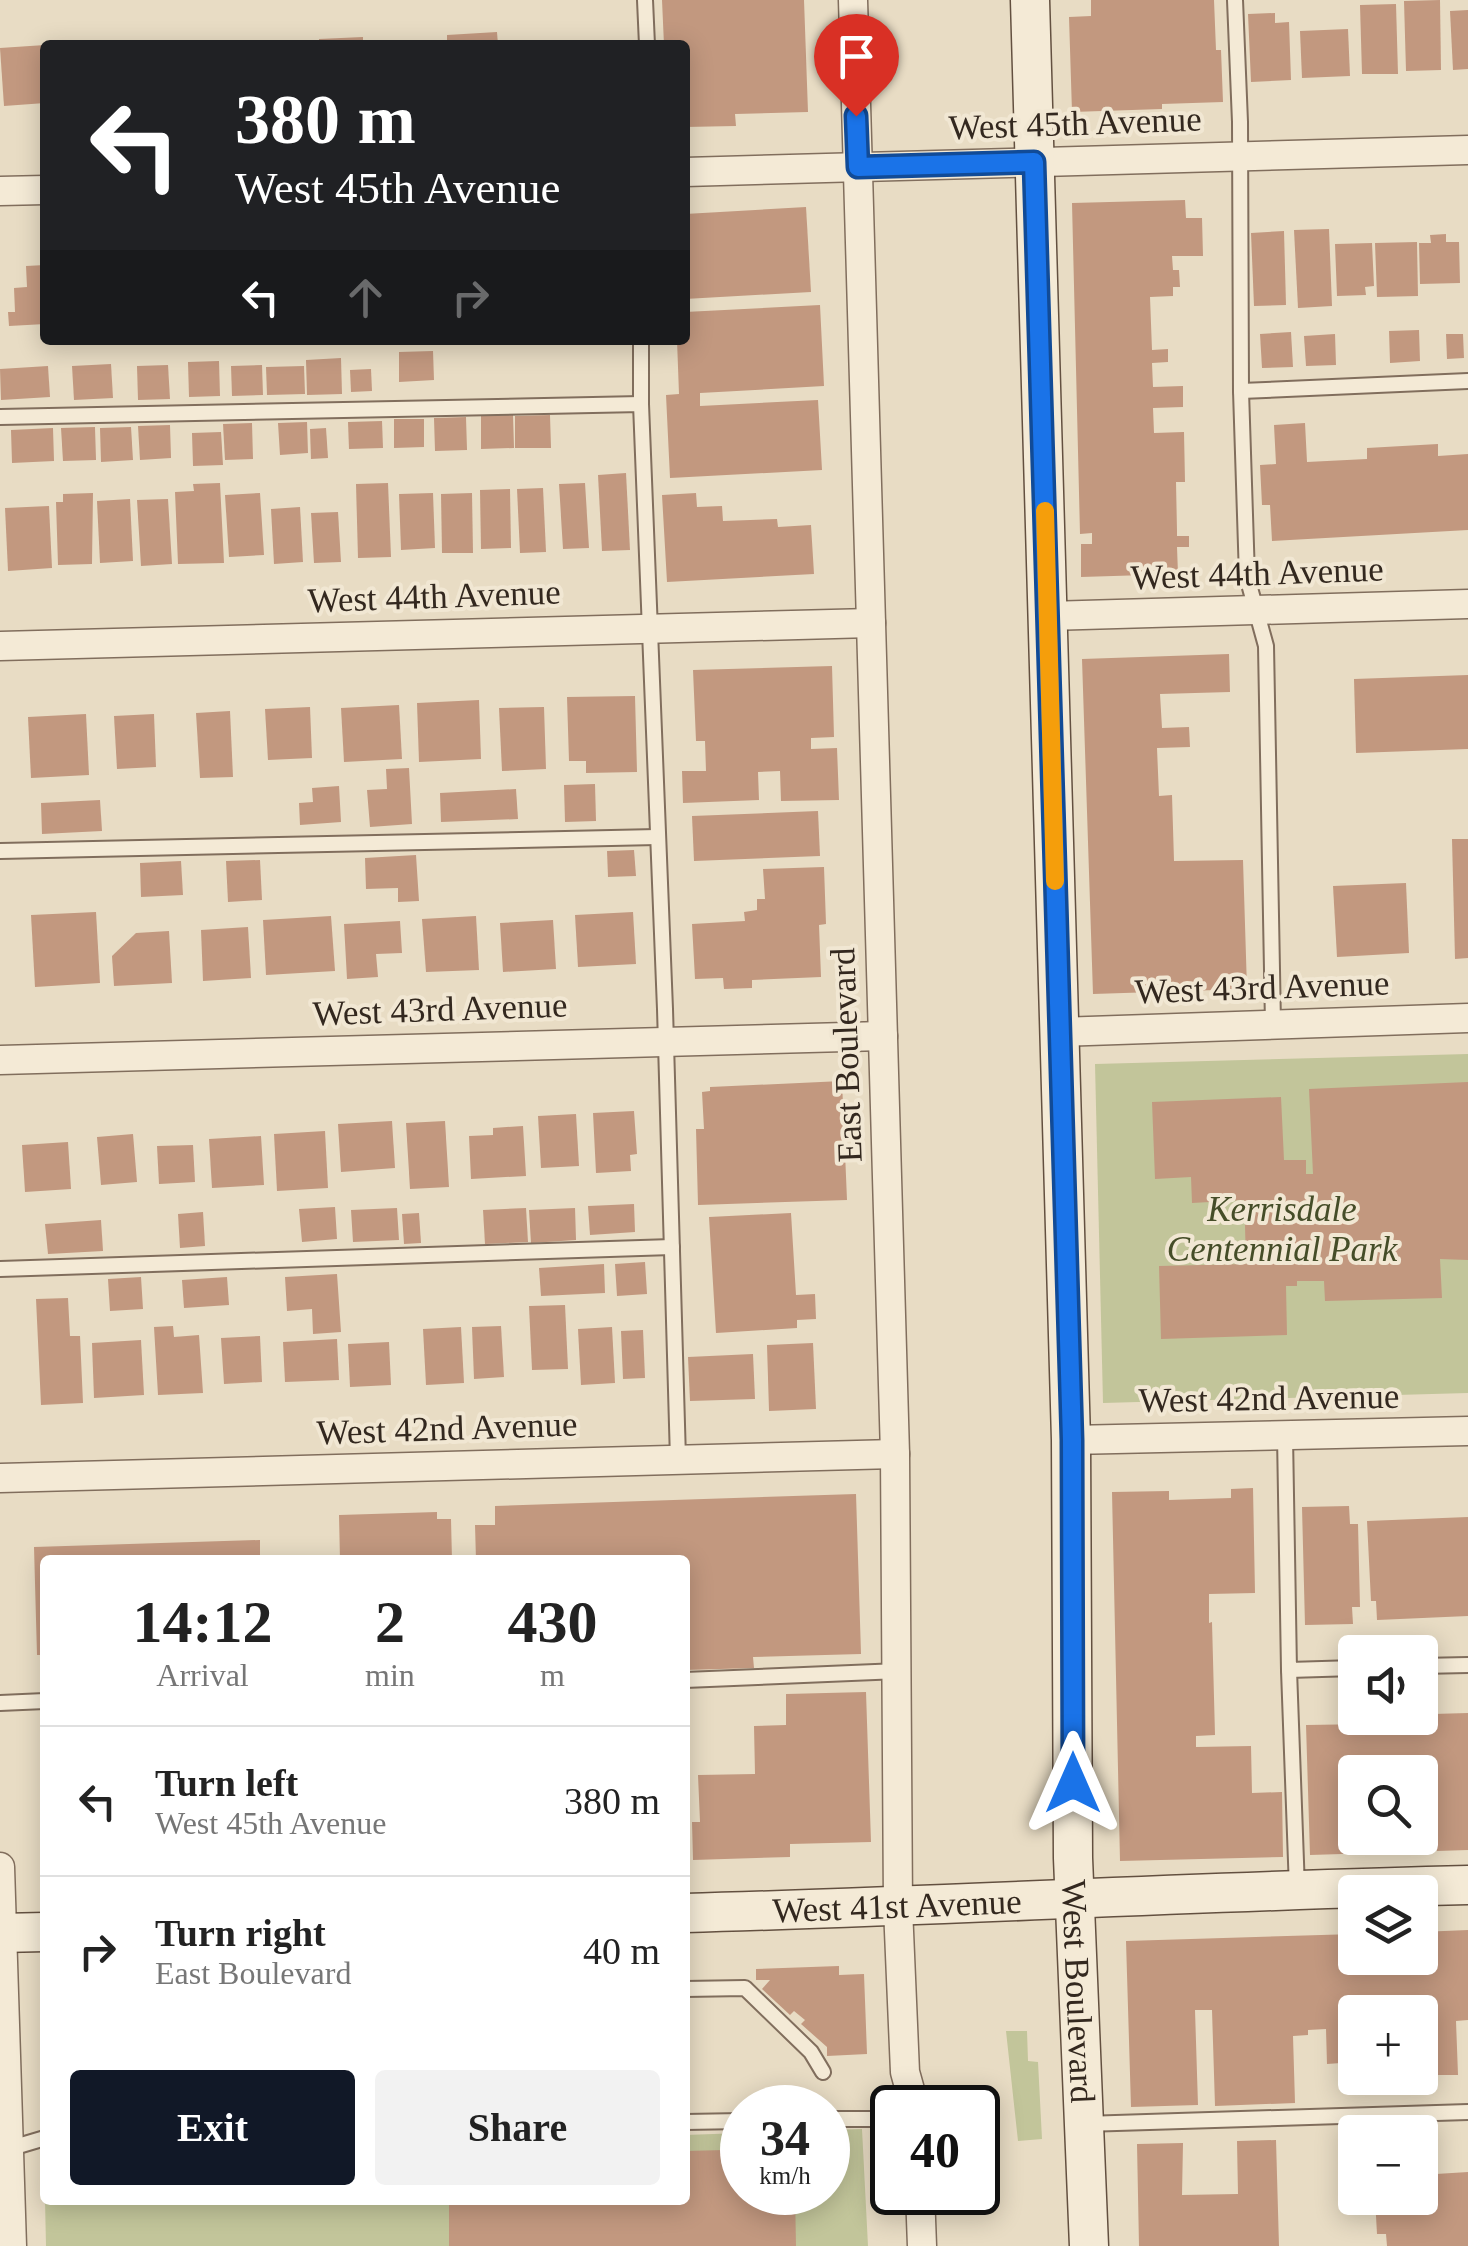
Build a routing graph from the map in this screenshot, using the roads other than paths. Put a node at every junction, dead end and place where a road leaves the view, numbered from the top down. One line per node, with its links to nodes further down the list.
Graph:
1 (646, 0): 5 (lane)
2 (853, 0): 9 (street, East Boulevard)
3 (1030, 0): 8 (street, West Boulevard)
4 (1235, 0): 7 (lane)
5 (647, 40)
6 (1468, 150): 7 (street, West 45th Avenue)
7 (1240, 156): 8 (street, West 45th Avenue); 15 (lane)
8 (1034, 162): 9 (street, West 45th Avenue); 20 (street, West Boulevard)
9 (858, 167): 10 (street, West 45th Avenue); 21 (street, East Boulevard)
10 (690, 172)
11 (40, 190): 12 (street)
12 (0, 191)
13 (640, 345): 16 (lane)
14 (1468, 381): 15 (lane)
15 (1241, 390): 19 (lane)
16 (641, 404): 17 (lane); 22 (lane)
17 (0, 417)
18 (1468, 604): 19 (street, West 44th Avenue)
19 (1256, 610): 20 (street, West 44th Avenue); 27 (lane)
20 (1048, 616): 28 (street, West Boulevard)
21 (870, 623): 22 (street, West 44th Avenue); 29 (street, East Boulevard)
22 (652, 628): 23 (street, West 44th Avenue); 24 (lane)
23 (0, 646)
24 (657, 837): 25 (lane); 30 (lane)
25 (0, 852)
26 (1468, 1018): 27 (street, West 43rd Avenue)
27 (1273, 1024): 28 (street, West 43rd Avenue)
28 (1059, 1032): 36 (street, West Boulevard)
29 (883, 1036): 30 (street, West 43rd Avenue); 37 (street, East Boulevard)
30 (666, 1040): 31 (street, West 43rd Avenue); 32 (lane)
31 (0, 1060)
32 (672, 1247): 33 (lane); 38 (lane)
33 (0, 1268)
34 (1468, 1431): 35 (street, West 42nd Avenue)
35 (1285, 1436): 36 (street, West 42nd Avenue); 43 (lane)
36 (1072, 1440): 51 (street, West Boulevard)
37 (895, 1454): 38 (street, West 42nd Avenue); 44 (street, East Boulevard)
38 (678, 1460): 39 (street, West 42nd Avenue)
39 (0, 1478)
40 (1468, 1665): 41 (lane)
41 (1438, 1666)
42 (1338, 1669): 43 (lane)
43 (1289, 1670): 50 (lane)
44 (899, 1671): 45 (lane); 52 (street, East Boulevard)
45 (690, 1680)
46 (40, 1701): 47 (lane)
47 (0, 1703)
48 (0, 1866): 55 (street)
49 (1468, 1885): 50 (street, West 41st Avenue)
50 (1298, 1889): 51 (street, West 41st Avenue)
51 (1074, 1899): 52 (street, West 41st Avenue); 62 (street, West Boulevard)
52 (898, 1908): 53 (street, West 41st Avenue); 58 (street, East Boulevard)
53 (690, 1913)
54 (40, 1932): 55 (street)
55 (1, 1933): 64 (street)
56 (690, 1990): 57 (lane)
57 (823, 2072)
58 (908, 2085)
59 (1468, 2112): 62 (lane)
60 (720, 2121): 61 (lane)
61 (690, 2122)
62 (1083, 2124): 68 (street, West Boulevard)
63 (40, 2139): 64 (lane)
64 (4, 2150): 66 (street)
65 (921, 2215): 67 (street)
66 (12, 2246)
67 (922, 2246)
68 (1089, 2246)

